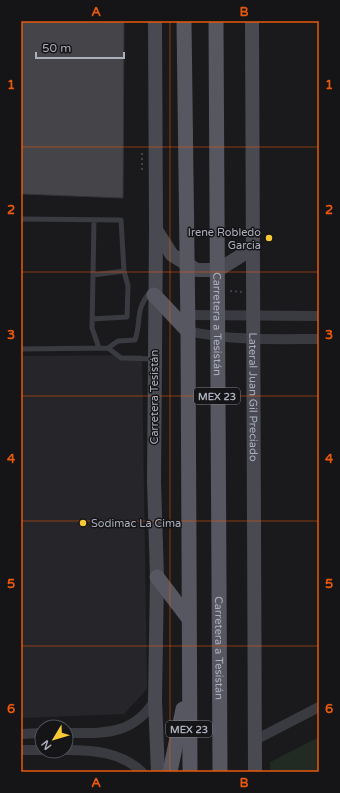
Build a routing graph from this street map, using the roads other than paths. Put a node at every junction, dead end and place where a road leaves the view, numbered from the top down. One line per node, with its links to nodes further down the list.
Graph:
1 (155, 21): 7 (main road, Carretera Tesistán)
2 (184, 21): 9 (main road, MEX 23)
3 (216, 21): 10 (main road, Carretera a Tesistán / MEX 23)
4 (252, 21): 8 (main road, Lateral Juan Gil Preciado)
5 (21, 219): 6 (lane)
6 (94, 220): 11 (lane); 12 (lane)
7 (156, 230): 9 (main road); 13 (main road, Carretera Tesistán)
8 (253, 248): 10 (main road); 16 (main road, Lateral Juan Gil Preciado)
9 (187, 264): 10 (main road); 14 (main road, MEX 23)
10 (218, 270): 15 (main road, Carretera a Tesistán / MEX 23)
11 (124, 271): 12 (lane); 18 (lane)
12 (93, 276): 18 (lane)
13 (154, 291): 19 (main road); 24 (lane); 26 (main road, Carretera Tesistán)
14 (187, 315): 15 (street); 19 (main road, MEX 23)
15 (217, 316): 16 (street); 20 (main road, Carretera a Tesistán / MEX 23)
16 (253, 316): 17 (street); 21 (main road, Lateral Juan Gil Preciado)
17 (319, 316)
18 (92, 319): 23 (lane)
19 (188, 331): 20 (street); 28 (main road, MEX 23)
20 (216, 337): 21 (street); 43 (main road, Carretera a Tesistán / MEX 23)
21 (253, 339): 22 (street); 35 (main road, Lateral Juan Gil Preciado)
22 (319, 339)
23 (100, 348): 24 (lane); 25 (lane)
24 (108, 348): 26 (lane)
25 (21, 349)
26 (154, 359): 27 (main road, Carretera Tesistán)
27 (157, 577): 28 (main road); 30 (main road, Carretera Tesistán)
28 (189, 619): 29 (main road, MEX 23)
29 (188, 685): 41 (main road); 42 (main road, MEX 23)
30 (155, 700): 32 (street); 40 (main road, Carretera Tesistán)
31 (319, 707): 35 (street)
32 (74, 733)
33 (21, 734): 34 (street)
34 (34, 734)
35 (255, 740): 44 (main road, Lateral Juan Gil Preciado)
36 (21, 750): 37 (street)
37 (34, 750)
38 (74, 750): 39 (street)
39 (142, 772)
40 (158, 772)
41 (170, 772)
42 (190, 772)
43 (220, 772)
44 (255, 772)

